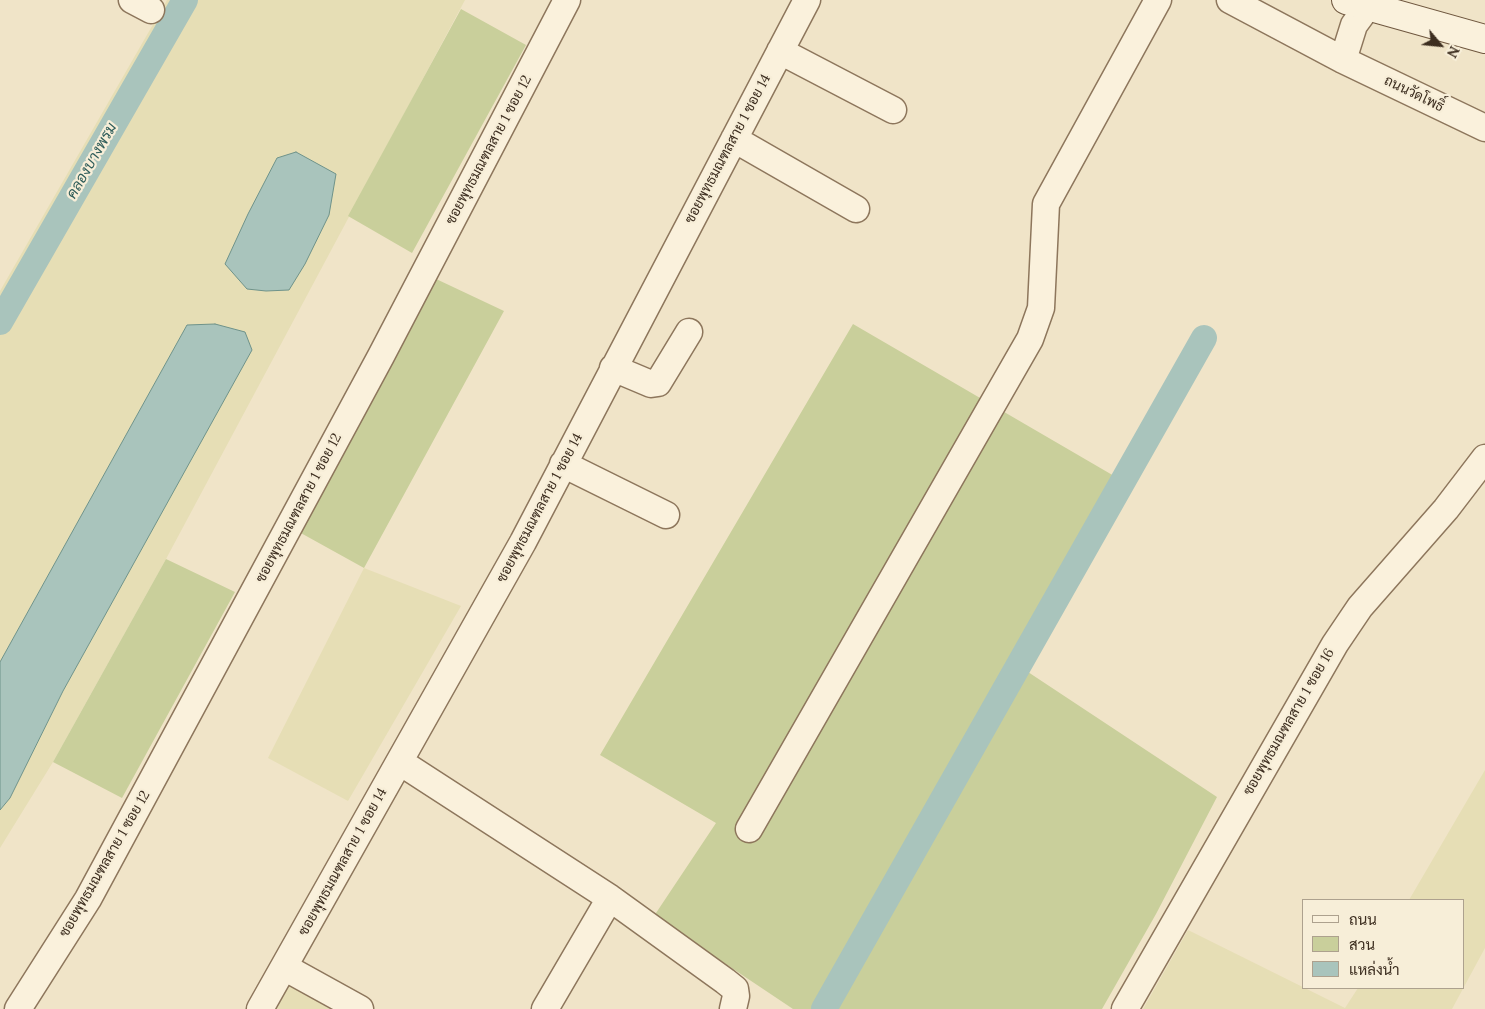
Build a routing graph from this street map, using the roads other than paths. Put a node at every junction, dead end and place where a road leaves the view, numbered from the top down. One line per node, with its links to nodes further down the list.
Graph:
1 (567, 0): 22 (street, ซอยพุทธมณฑลสาย 1 ซอย 12)
2 (806, 0): 7 (street, ซอยพุทธมณฑลสาย 1 ซอย 14)
3 (1158, 0): 19 (street)
4 (1230, 0): 8 (street, ถนนวัดโพธิ์)
5 (1357, 3): 6 (main road); 8 (street)
6 (1485, 39)
7 (780, 50): 9 (street); 11 (street, ซอยพุทธมณฑลสาย 1 ซอย 14)
8 (1344, 60): 10 (street, ถนนวัดโพธิ์)
9 (893, 110)
10 (1485, 128)
11 (734, 139): 12 (street); 14 (street, ซอยพุทธมณฑลสาย 1 ซอย 14)
12 (856, 209)
13 (689, 332): 14 (street)
14 (613, 368): 16 (street, ซอยพุทธมณฑลสาย 1 ซอย 14)
15 (1485, 458): 27 (street, ซอยพุทธมณฑลสาย 1 ซอย 16)
16 (563, 464): 17 (street); 18 (street, ซอยพุทธมณฑลสาย 1 ซอย 14)
17 (666, 515)
18 (400, 762): 20 (street); 21 (street, ซอยพุทธมณฑลสาย 1 ซอย 14)
19 (749, 829)
20 (610, 898): 25 (street); 26 (street)
21 (284, 967): 23 (street, ซอยพุทธมณฑลสาย 1 ซอย 14); 24 (street)
22 (18, 1009)
23 (260, 1009)
24 (360, 1009)
25 (545, 1009)
26 (733, 1009)
27 (1125, 1009)

